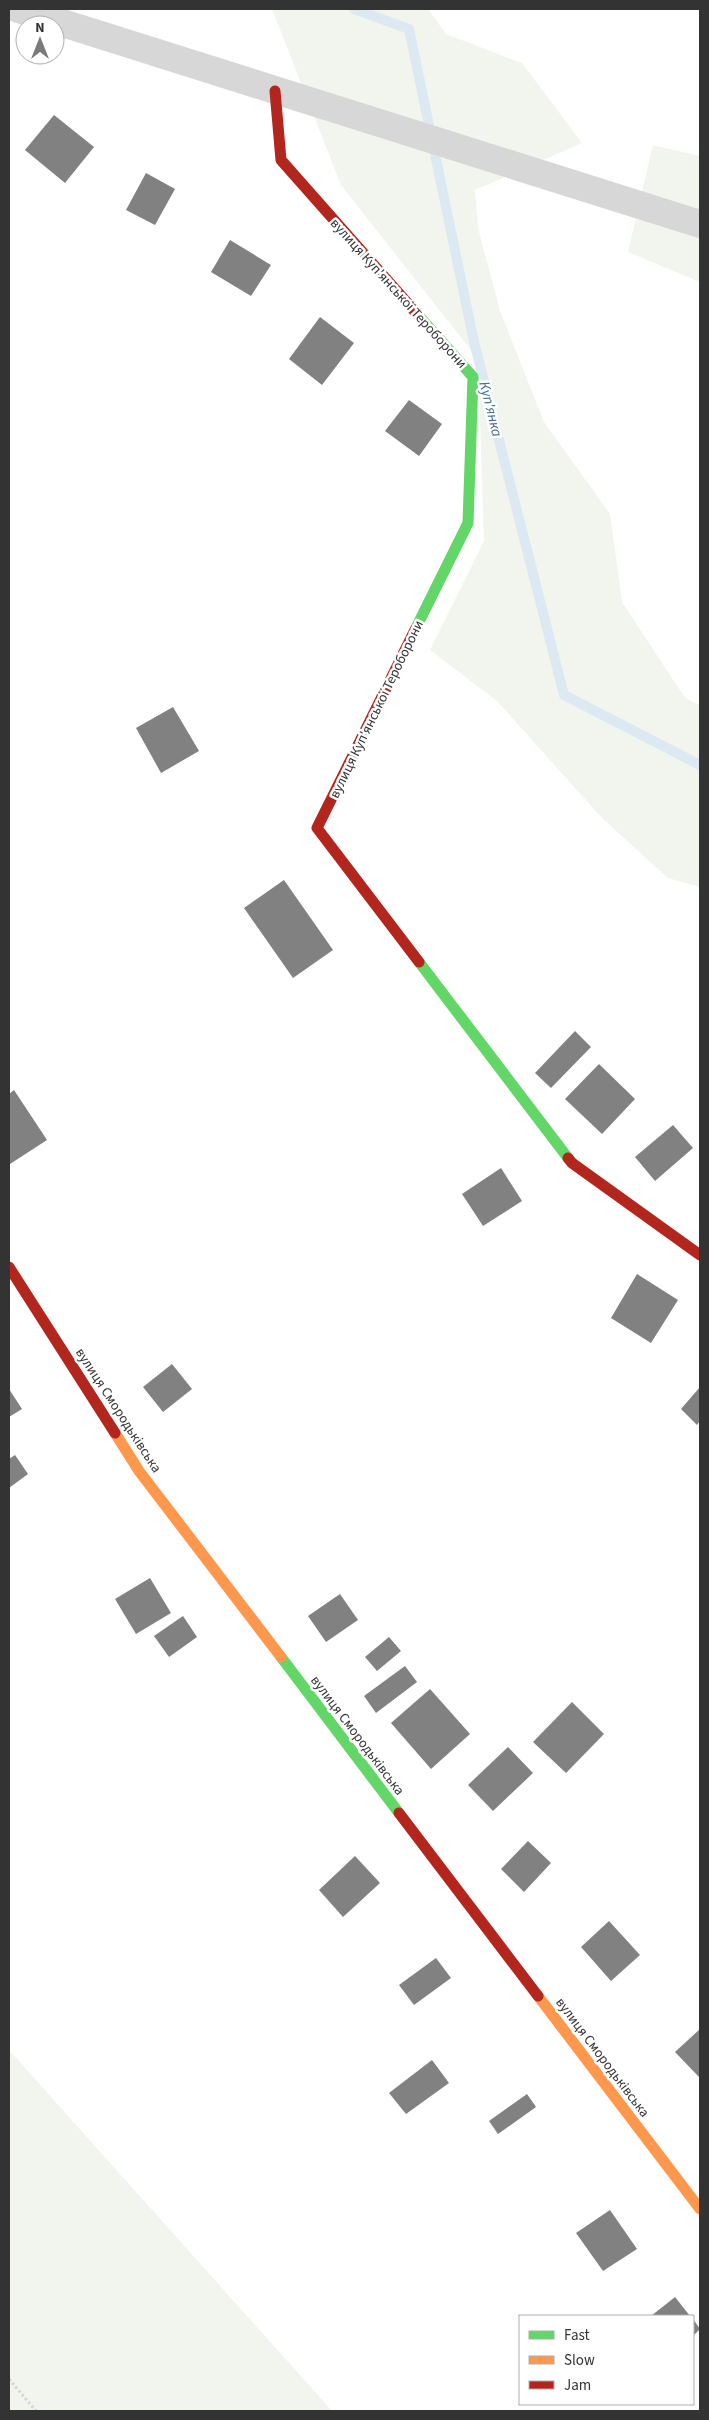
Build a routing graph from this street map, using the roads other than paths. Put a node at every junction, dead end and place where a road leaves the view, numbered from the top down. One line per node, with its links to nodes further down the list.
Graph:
1 (18, 9): 2 (street)
2 (275, 91): 3 (street); 4 (street, вулиця Куп'янської Тероборони)
3 (700, 224)
4 (700, 1255)
5 (9, 1267): 6 (street, вулиця Смородьківська)
6 (700, 2209)

